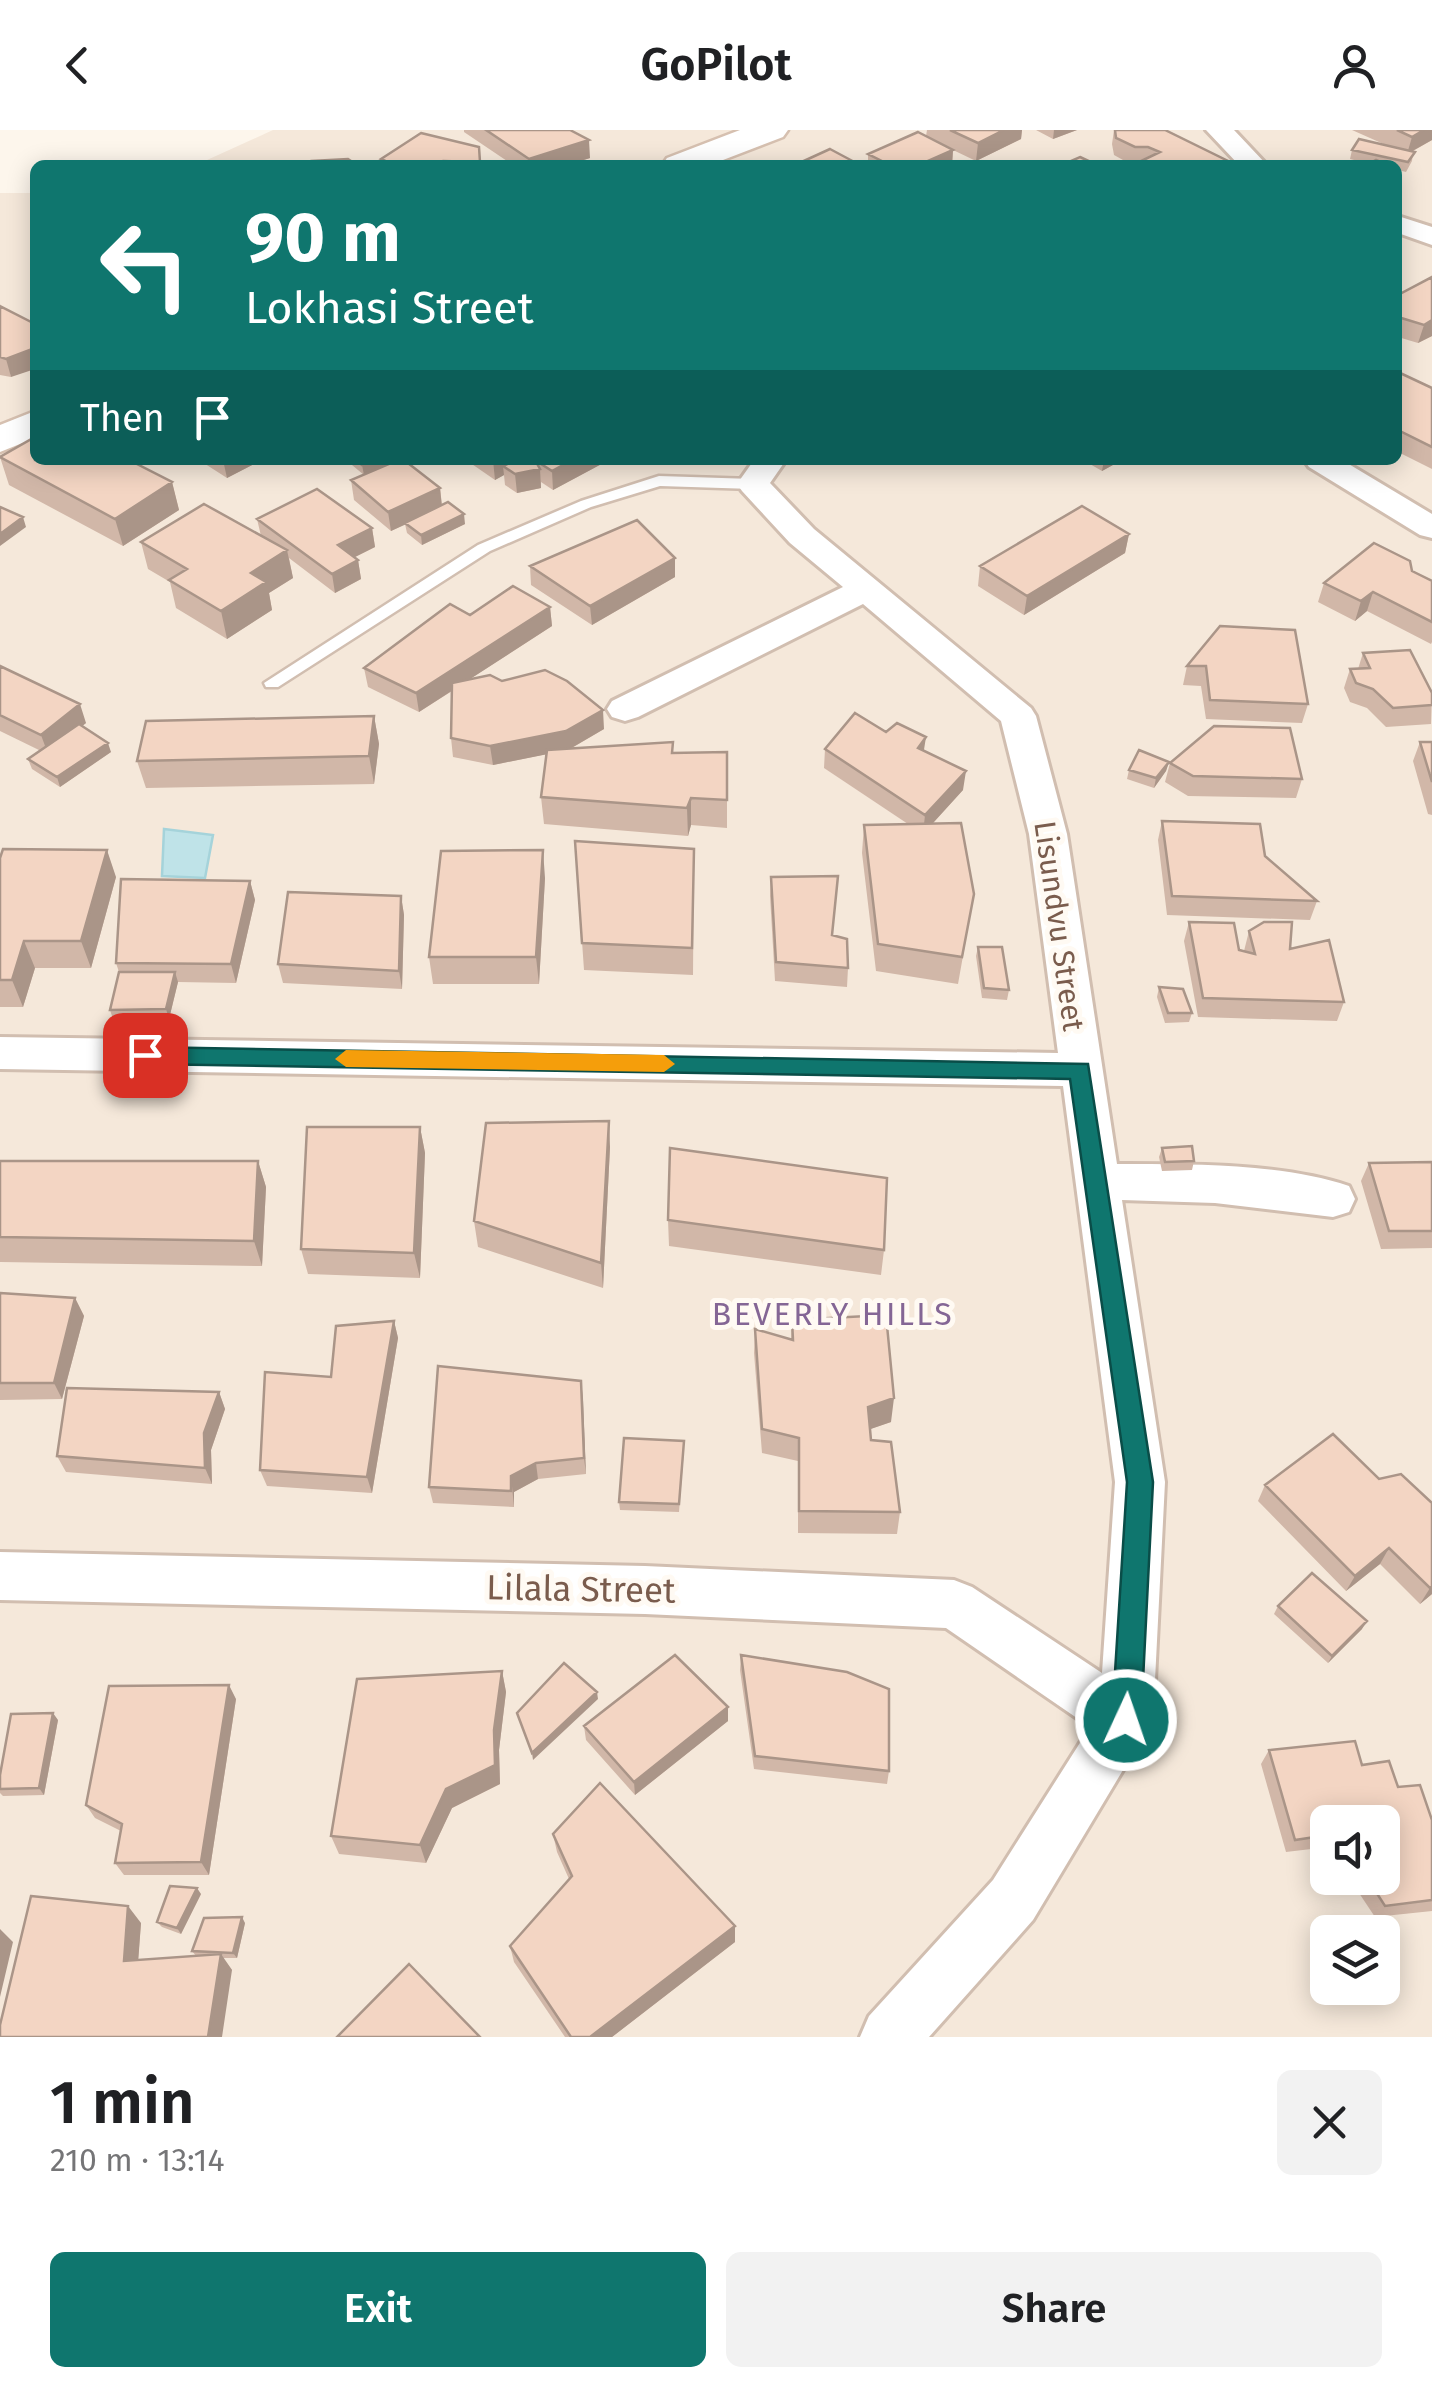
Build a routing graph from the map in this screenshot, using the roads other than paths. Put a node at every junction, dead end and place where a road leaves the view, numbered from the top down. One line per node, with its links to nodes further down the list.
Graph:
1 (771, 130): 3 (street)
2 (1219, 130): 4 (street)
3 (692, 160)
4 (1249, 160)
5 (1402, 226): 6 (street)
6 (1432, 237)
7 (30, 425): 8 (street)
8 (0, 440)
9 (1328, 465): 11 (street)
10 (761, 472): 12 (street, Lisundvu Street); 13 (lane)
11 (1432, 528)
12 (866, 589): 14 (street); 16 (street, Lisundvu Street)
13 (272, 683)
14 (625, 710)
15 (0, 1053): 16 (street)
16 (1080, 1070): 17 (street, Lisundvu Street)
17 (1096, 1182): 18 (street); 20 (street, Lisundvu Street)
18 (1333, 1199)
19 (0, 1576): 20 (street, Lilala Street)
20 (1126, 1720): 21 (street, Lisundvu Street)
21 (890, 2037)

